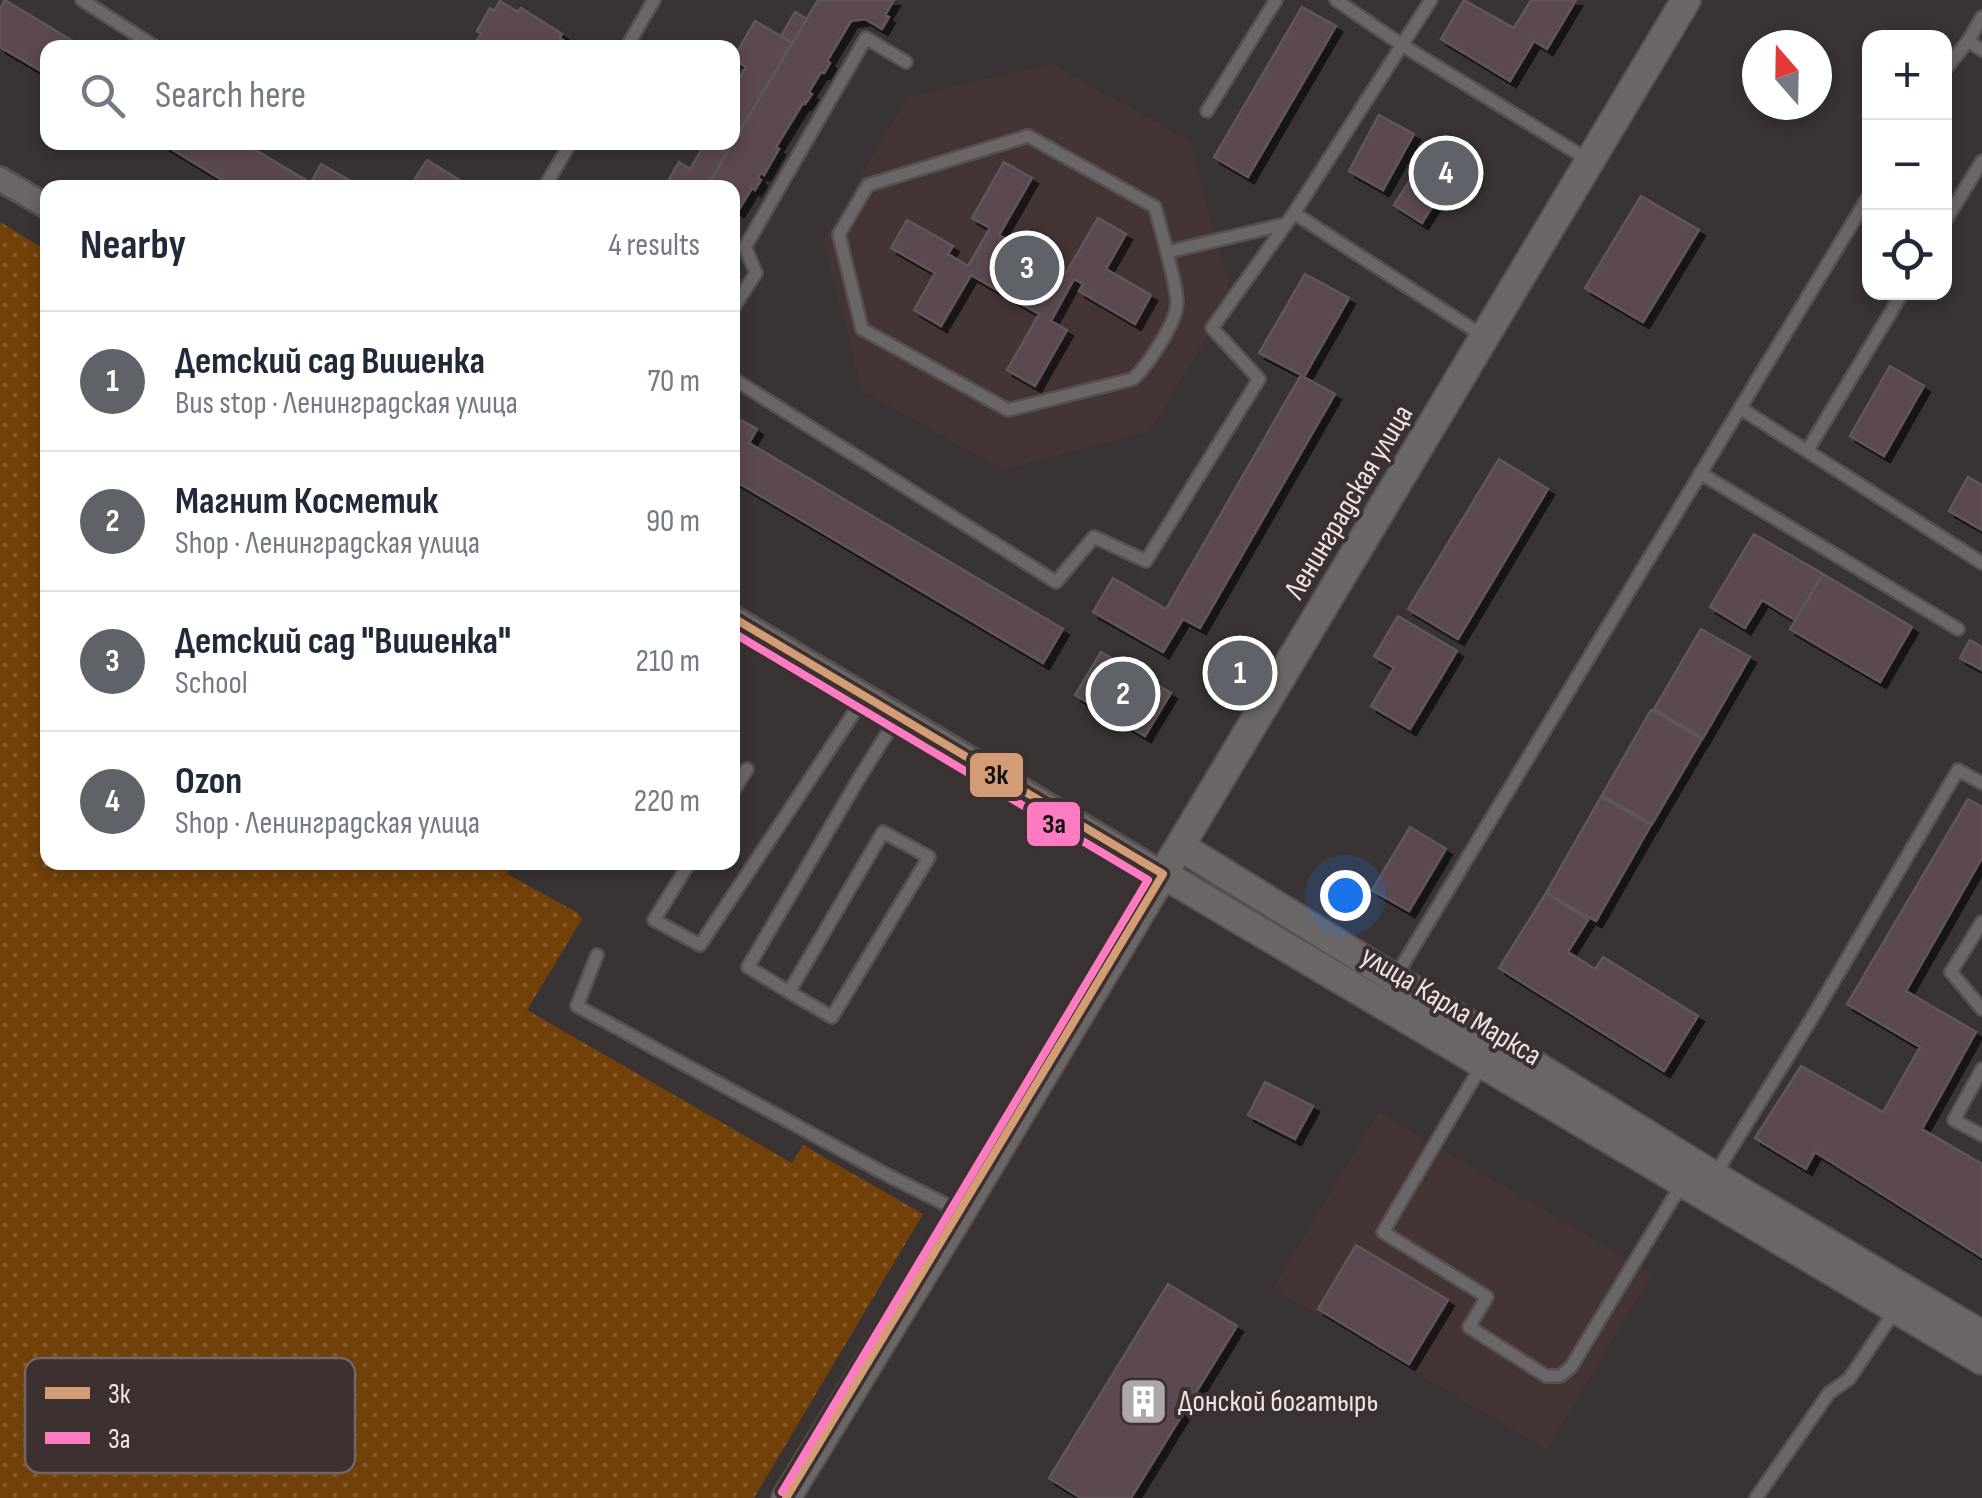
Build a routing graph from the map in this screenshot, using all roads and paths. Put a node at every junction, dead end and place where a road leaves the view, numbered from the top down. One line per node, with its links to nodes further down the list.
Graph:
1 (82, 0): 8 (lane)
2 (654, 0): 9 (lane)
3 (1276, 0): 15 (lane)
4 (1336, 0): 11 (lane)
5 (1431, 0): 11 (lane)
6 (1688, 0): 18 (street, Ленинградская улица)
7 (1982, 17): 10 (lane)
8 (144, 40)
9 (631, 40)
10 (1968, 41): 12 (lane); 13 (lane)
11 (1402, 45): 18 (lane); 24 (lane)
12 (1982, 50)
13 (1952, 61)
14 (906, 62): 26 (lane)
15 (1207, 111)
16 (566, 150): 20 (lane)
17 (1982, 161): 23 (lane)
18 (1591, 162): 28 (street, Ленинградская улица); 41 (street)
19 (0, 179): 21 (street)
20 (549, 180)
21 (40, 202)
22 (1862, 207): 30 (lane)
23 (1952, 210)
24 (1290, 219): 25 (lane); 28 (lane); 29 (lane)
25 (1168, 252): 25 (lane)
26 (740, 298)
27 (1898, 300): 31 (lane)
28 (1486, 337): 41 (street, Ленинградская улица)
29 (740, 383)
30 (1740, 408): 31 (lane); 32 (lane)
31 (1807, 451): 33 (lane)
32 (1700, 473): 35 (lane); 46 (lane)
33 (1982, 563)
34 (740, 622): 36 (street, улица Карла Маркса)
35 (1958, 629)
36 (865, 696): 37 (street, улица Карла Маркса); 42 (lane)
37 (898, 716): 43 (street, улица Карла Маркса); 47 (lane)
38 (747, 770): 39 (lane)
39 (740, 781)
40 (1982, 783): 52 (lane)
41 (1181, 847): 43 (street); 46 (street, улица Карла Маркса)
42 (685, 870)
43 (1164, 875): 49 (street, улица Карла Маркса); 54 (street); 58 (street)
44 (1982, 922): 48 (lane)
45 (596, 955): 54 (lane)
46 (1394, 978): 52 (street, улица Карла Маркса)
47 (788, 992): 47 (lane)
48 (1982, 1009)
49 (1483, 1063): 53 (street, улица Карла Маркса); 53 (lane)
50 (1982, 1070): 51 (lane)
51 (1982, 1135)
52 (1714, 1176): 56 (street, улица Карла Маркса)
53 (1683, 1182): 55 (street, улица Карла Маркса)
54 (961, 1212): 58 (street)
55 (1896, 1309): 57 (street, улица Карла Маркса); 59 (lane)
56 (1982, 1336)
57 (1982, 1360)
58 (789, 1498)
59 (1756, 1498)

